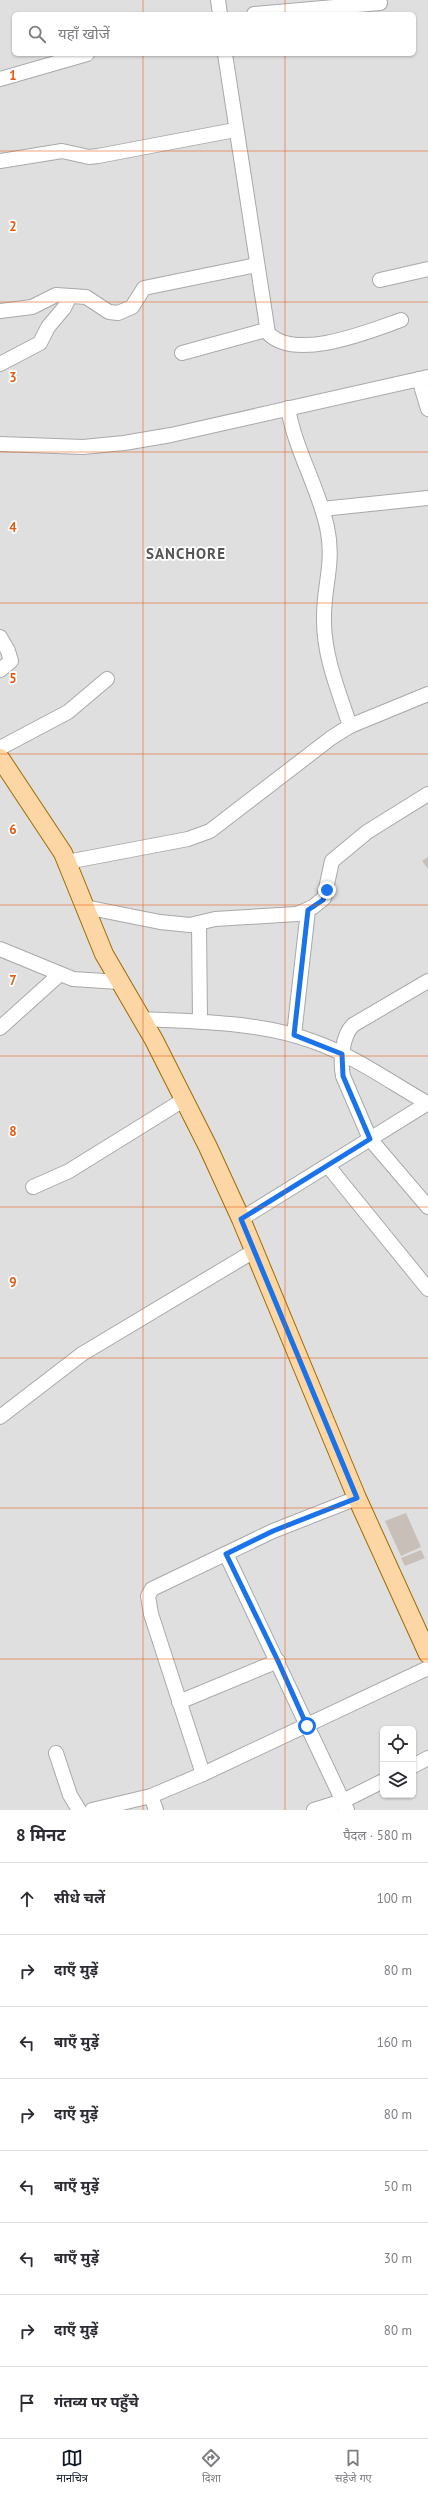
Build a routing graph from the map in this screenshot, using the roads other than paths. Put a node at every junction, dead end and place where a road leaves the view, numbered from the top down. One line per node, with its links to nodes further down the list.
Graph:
1 (218, 0): 3 (street)
2 (380, 3): 4 (street)
3 (220, 12)
4 (277, 12)
5 (80, 56): 7 (street)
6 (225, 56): 8 (street)
7 (0, 79)
8 (235, 130): 9 (street); 10 (street)
9 (0, 161)
10 (256, 265): 13 (street); 16 (street)
11 (428, 269): 12 (street)
12 (380, 280)
13 (70, 296): 14 (street); 18 (street)
14 (0, 311)
15 (401, 320): 16 (street)
16 (266, 330): 17 (street)
17 (182, 353)
18 (0, 364)
19 (423, 378): 20 (street); 21 (street)
20 (288, 408): 22 (street); 24 (street)
21 (428, 409)
22 (0, 444)
23 (428, 498): 24 (street)
24 (322, 509): 29 (street)
25 (0, 637): 26 (street)
26 (0, 670)
27 (107, 679): 30 (street)
28 (428, 694): 29 (street)
29 (350, 726): 33 (street)
30 (0, 748)
31 (0, 758): 33 (main road)
32 (428, 794): 35 (street)
33 (67, 862): 34 (main road)
34 (85, 907): 36 (street); 40 (main road)
35 (308, 910): 36 (street); 44 (street)
36 (198, 923): 42 (street)
37 (0, 949): 38 (street)
38 (60, 974): 40 (street); 43 (street)
39 (428, 981): 45 (street)
40 (119, 982): 41 (main road)
41 (140, 1019): 42 (street); 46 (main road)
42 (200, 1021): 44 (street)
43 (0, 1028)
44 (294, 1035): 45 (street)
45 (342, 1054): 47 (street); 48 (street)
46 (185, 1099): 50 (street); 52 (main road)
47 (428, 1103): 48 (street)
48 (370, 1139): 49 (street); 51 (street)
49 (328, 1166): 52 (street); 54 (street)
50 (33, 1187)
51 (428, 1207)
52 (241, 1219): 53 (main road)
53 (254, 1251): 55 (street); 56 (main road)
54 (428, 1289)
55 (0, 1417)
56 (357, 1498): 57 (street); 58 (main road)
57 (226, 1554): 59 (street); 61 (street)
58 (428, 1654)
59 (278, 1661): 61 (street); 62 (street)
60 (428, 1668): 62 (street)
61 (180, 1702): 66 (street)
62 (307, 1726): 66 (street); 69 (street)
63 (56, 1753): 70 (street)
64 (428, 1758): 65 (street)
65 (416, 1764)
66 (203, 1774): 68 (street)
67 (380, 1783): 69 (street)
68 (151, 1796): 71 (street); 72 (street)
69 (345, 1806): 73 (street)
70 (79, 1810)
71 (92, 1810)
72 (156, 1810)
73 (314, 1810)

